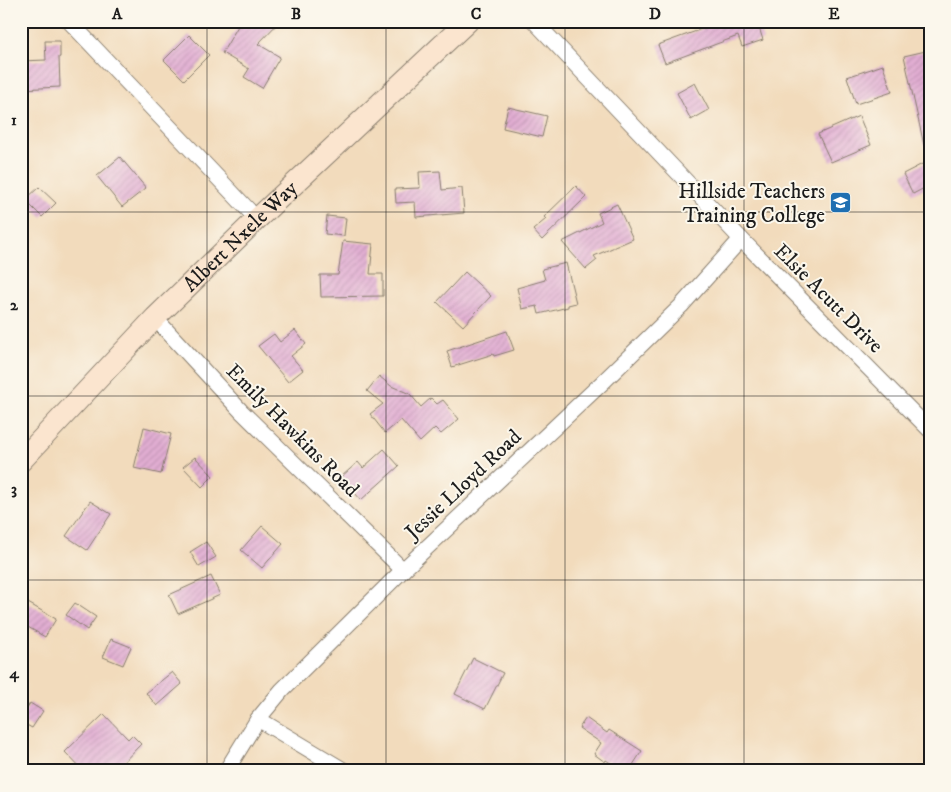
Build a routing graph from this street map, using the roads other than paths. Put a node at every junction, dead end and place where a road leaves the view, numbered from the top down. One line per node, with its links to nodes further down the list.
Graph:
1 (69, 21): 4 (street)
2 (468, 21): 4 (main road, Albert Nxele Way)
3 (534, 21): 5 (street, Elsie Acutt Drive)
4 (257, 219): 6 (main road, Albert Nxele Way)
5 (741, 238): 7 (street, Elsie Acutt Drive); 9 (street, Jessie Lloyd Road)
6 (155, 318): 8 (main road, Albert Nxele Way); 9 (street, Emily Hawkins Road)
7 (930, 430)
8 (21, 461)
9 (402, 570): 10 (street, Jessie Lloyd Road)
10 (258, 718): 11 (street, Jessie Lloyd Road); 12 (street)
11 (226, 771)
12 (344, 771)

